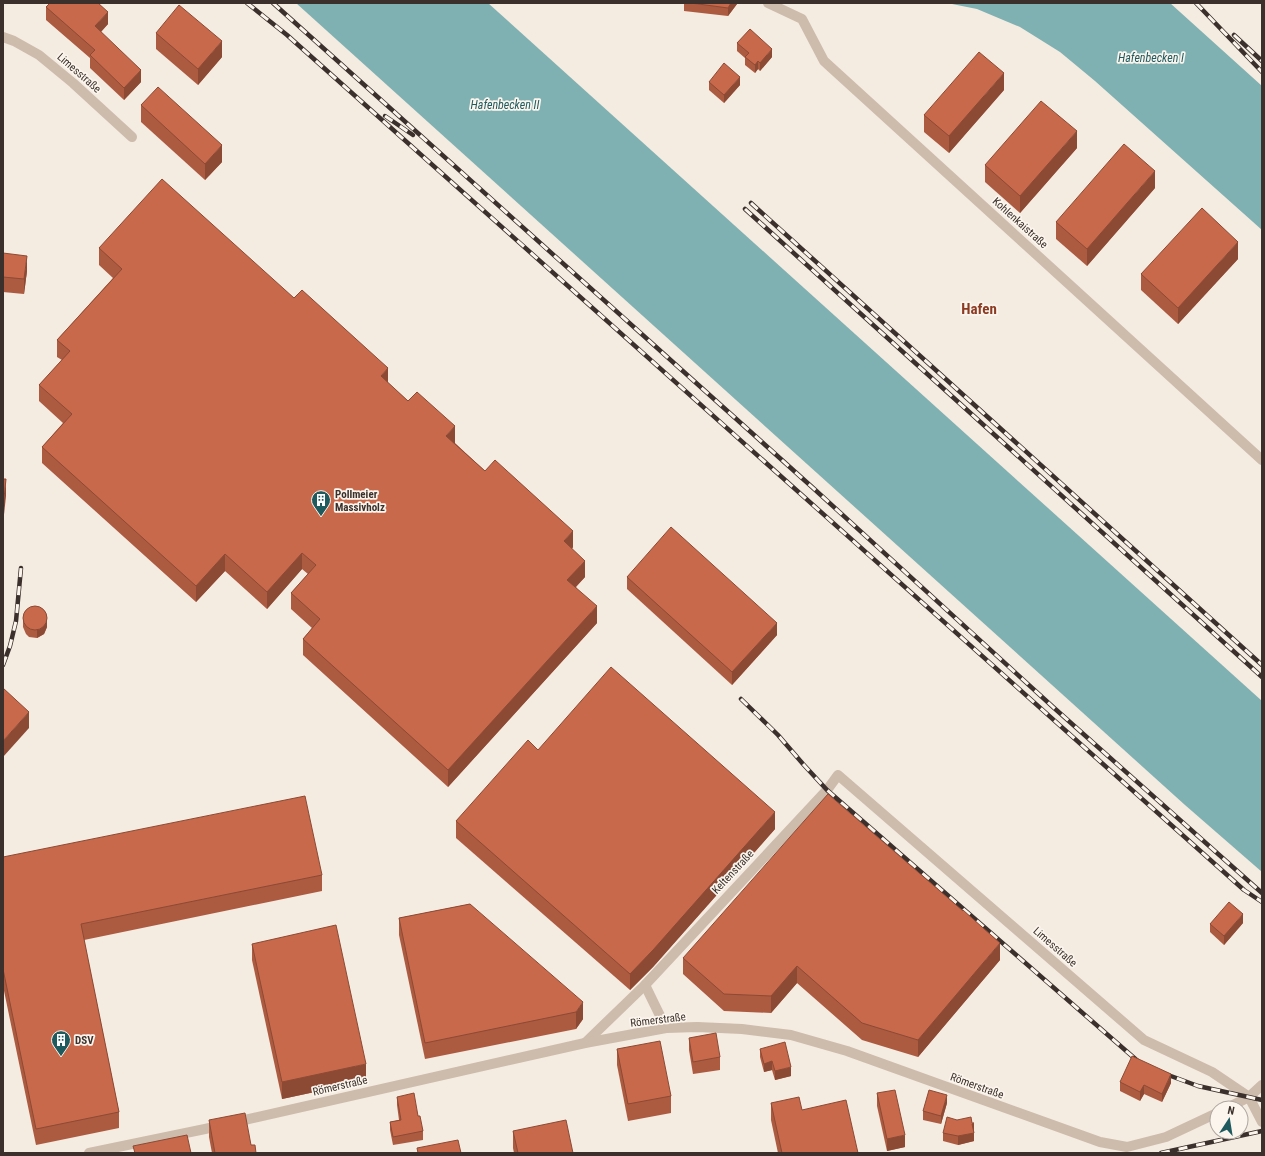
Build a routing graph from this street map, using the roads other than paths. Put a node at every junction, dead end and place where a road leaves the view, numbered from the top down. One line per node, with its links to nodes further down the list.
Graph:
1 (768, 3): 4 (street, Kohlenkaistraße)
2 (3, 37): 3 (street, Limesstraße)
3 (132, 137)
4 (1262, 460)
5 (838, 775): 6 (street, Keltenstraße); 10 (street, Limesstraße)
6 (645, 985): 7 (street); 8 (street, Keltenstraße)
7 (666, 1028): 8 (street, Römerstraße); 12 (street, Römerstraße)
8 (585, 1043): 14 (street, Römerstraße)
9 (1262, 1085): 10 (street)
10 (1249, 1098): 11 (street); 13 (street, Limesstraße)
11 (1245, 1100)
12 (1209, 1117)
13 (1262, 1122)
14 (89, 1153)

